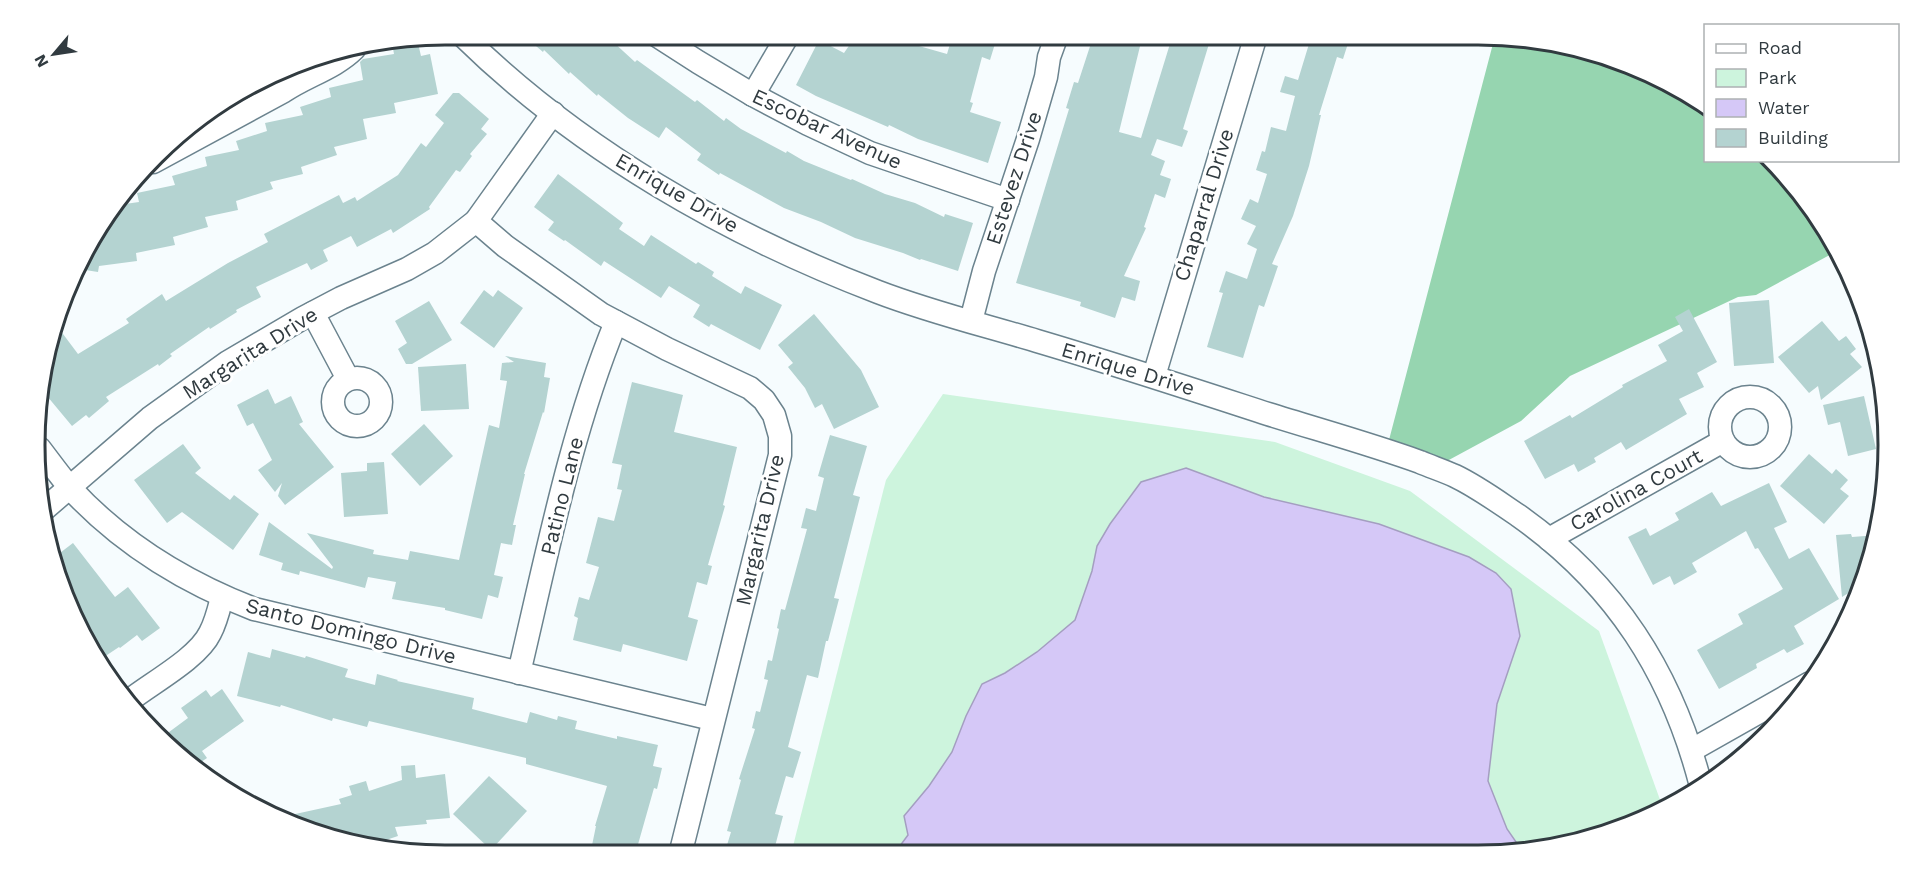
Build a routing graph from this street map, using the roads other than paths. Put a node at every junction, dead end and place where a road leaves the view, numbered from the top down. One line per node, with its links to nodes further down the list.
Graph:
1 (473, 45): 10 (street, Enrique Drive)
2 (673, 45): 9 (street, Escobar Avenue)
3 (782, 45): 9 (street)
4 (1053, 45): 12 (street, Estevez Drive)
5 (1253, 45): 17 (street, Chaparral Drive)
6 (342, 59): 8 (street)
7 (302, 71): 11 (street)
8 (304, 71)
9 (753, 95): 12 (street, Escobar Avenue)
10 (553, 113): 13 (street, Margarita Drive); 15 (street, Enrique Drive)
11 (174, 151)
12 (1008, 200): 15 (street, Estevez Drive)
13 (476, 221): 14 (street, Margarita Drive); 16 (street, Margarita Drive)
14 (313, 313): 18 (street); 21 (street, Margarita Drive)
15 (971, 321): 17 (street, Enrique Drive)
16 (616, 322): 25 (street, Patino Lane); 28 (street, Margarita Drive)
17 (1154, 376): 23 (street, Enrique Drive)
18 (348, 379)
19 (1723, 441): 23 (street, Carolina Court)
20 (45, 456): 21 (street, Santo Domingo Drive)
21 (70, 488): 22 (street, Margarita Drive); 24 (street, Santo Domingo Drive)
22 (50, 505)
23 (1549, 539): 29 (street, Enrique Drive)
24 (222, 597): 25 (street, Santo Domingo Drive); 27 (street)
25 (519, 673): 28 (street, Santo Domingo Drive)
26 (1791, 694): 29 (street)
27 (134, 697)
28 (712, 719): 31 (street, Margarita Drive)
29 (1692, 750): 30 (street, Enrique Drive)
30 (1699, 779)
31 (682, 845)

